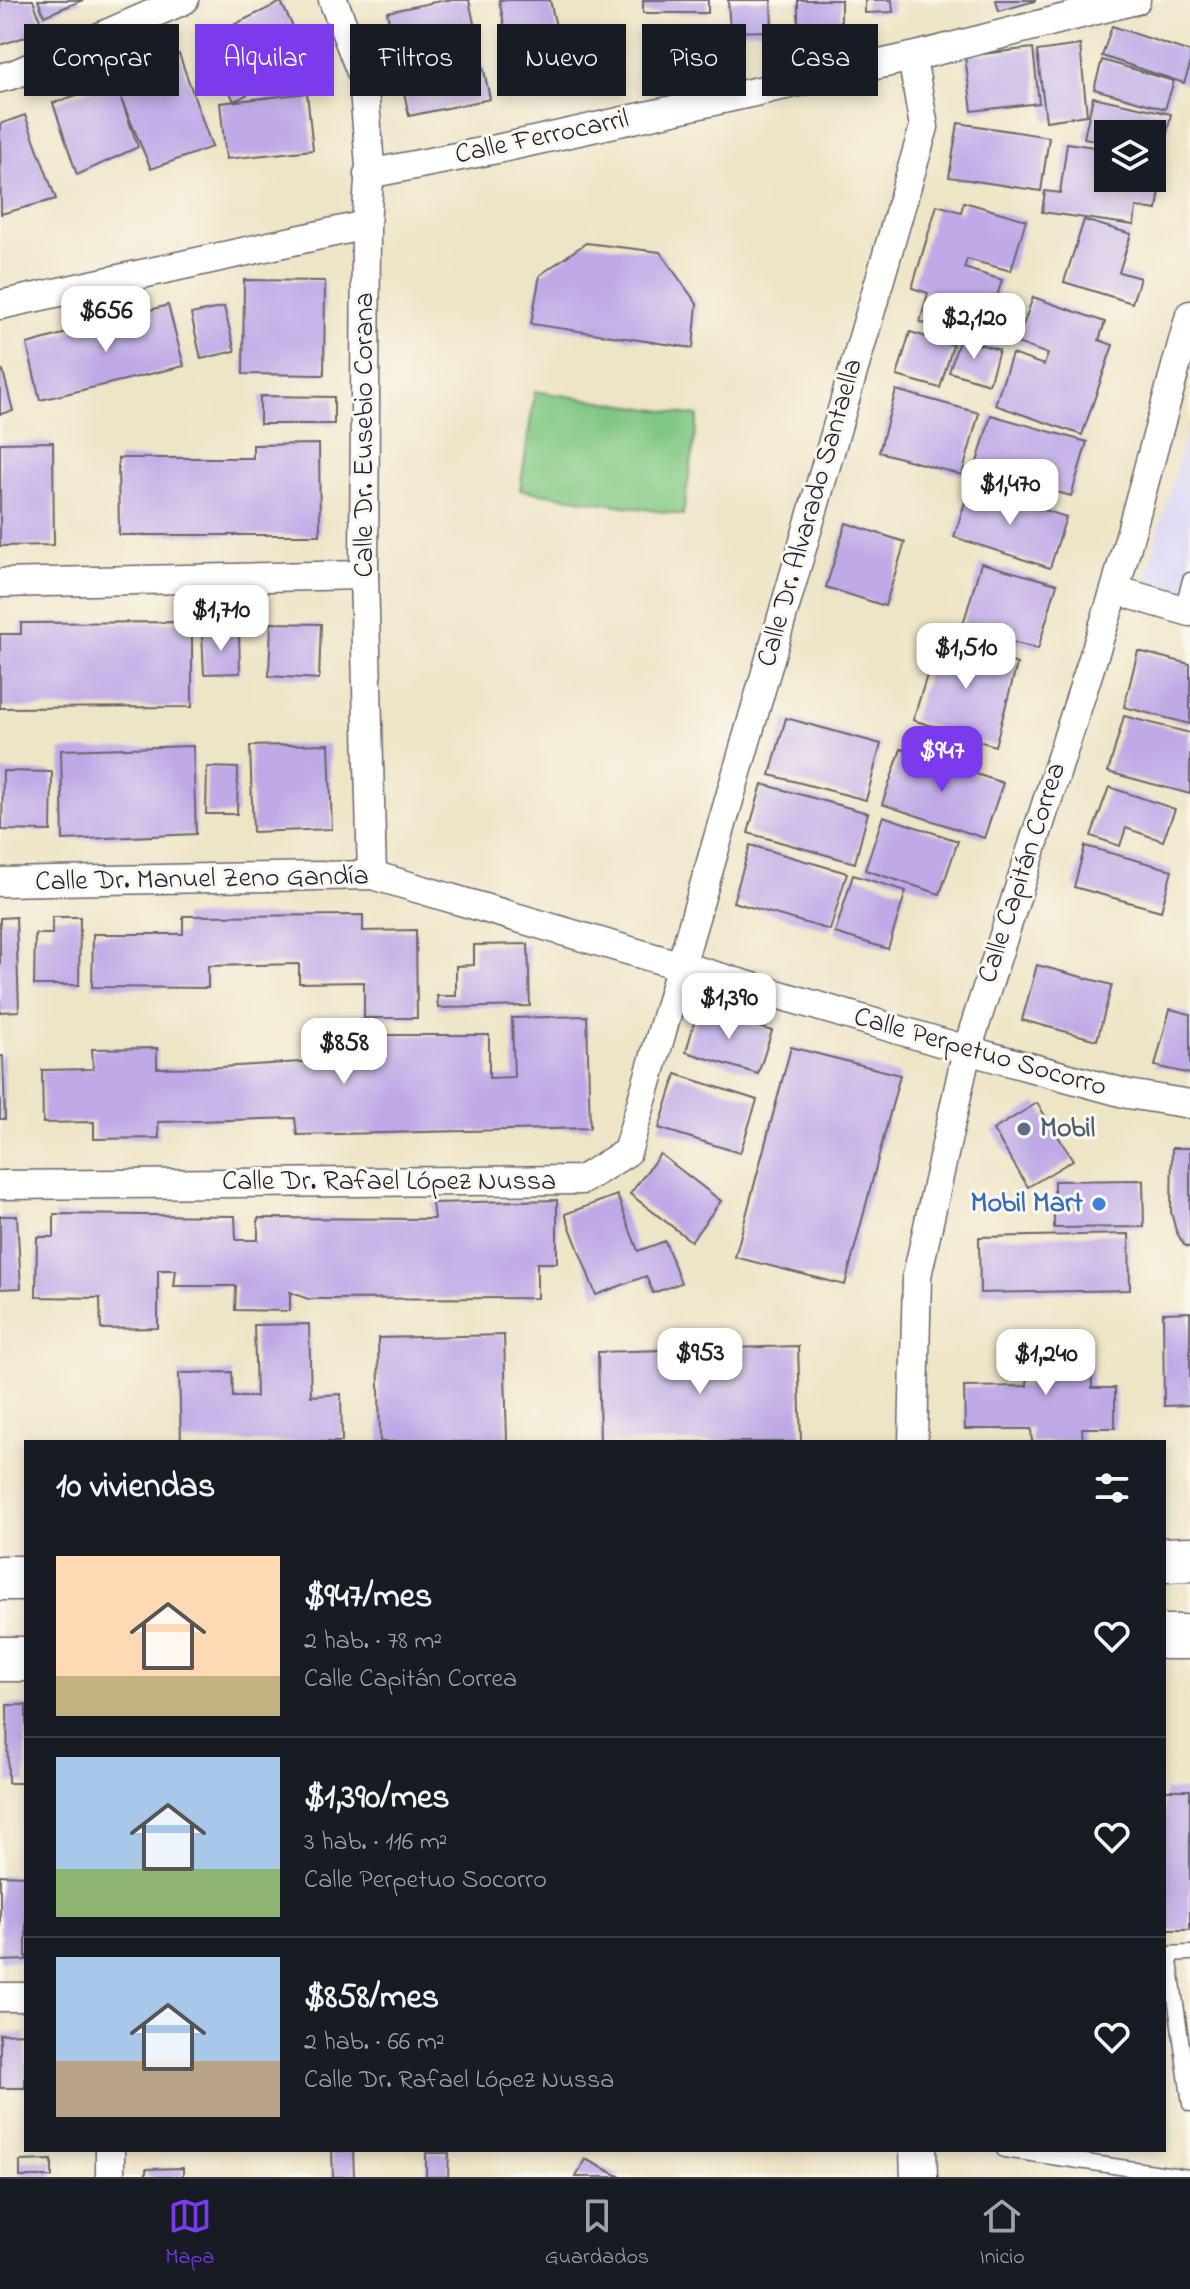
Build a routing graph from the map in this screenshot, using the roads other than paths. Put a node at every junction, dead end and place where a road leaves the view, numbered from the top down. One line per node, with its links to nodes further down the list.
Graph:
1 (184, 0): 6 (street)
2 (333, 0): 7 (street, Calle Dr. Eusebio Corana)
3 (1136, 0): 4 (street, Calle Ferrocarril)
4 (1105, 4): 5 (street, Calle Ferrocarril)
5 (912, 57): 7 (street, Calle Ferrocarril); 18 (street, Calle Dr. Alvarado Santaella)
6 (0, 78)
7 (368, 174): 8 (street, Calle Dr. Eusebio Corana)
8 (366, 225): 9 (street); 11 (street, Calle Dr. Eusebio Corana)
9 (0, 305)
10 (1190, 315): 14 (street, Calle Capitán Correa)
11 (364, 575): 13 (street); 16 (street, Calle Dr. Eusebio Corana)
12 (1190, 580): 15 (lane)
13 (0, 583)
14 (1115, 590): 15 (street); 19 (street, Calle Capitán Correa)
15 (1186, 610)
16 (372, 875): 17 (street, Calle Dr. Manuel Zeno Gandía); 18 (street, Calle Dr. Manuel Zeno Gandía)
17 (0, 882)
18 (680, 968): 19 (street, Calle Perpetuo Socorro); 21 (street, Calle Dr. Rafael López Nussa)
19 (967, 1050): 20 (street, Calle Perpetuo Socorro); 22 (street, Calle Capitán Correa)
20 (1190, 1104)
21 (0, 1185)
22 (913, 1440)
23 (1190, 1559): 24 (main road)
24 (1166, 1560)
25 (0, 1578): 26 (main road)
26 (24, 1578)
27 (1166, 1637): 28 (main road)
28 (1190, 1637)
29 (0, 1659): 30 (main road)
30 (24, 1659)
31 (1190, 1953): 32 (lane)
32 (1167, 1954): 35 (lane)
33 (0, 1997): 34 (street)
34 (24, 1997)
35 (1190, 2104)
36 (110, 2152): 39 (street)
37 (918, 2152): 40 (street)
38 (1018, 2152): 41 (lane)
39 (110, 2177)
40 (919, 2177)
41 (1188, 2177)

